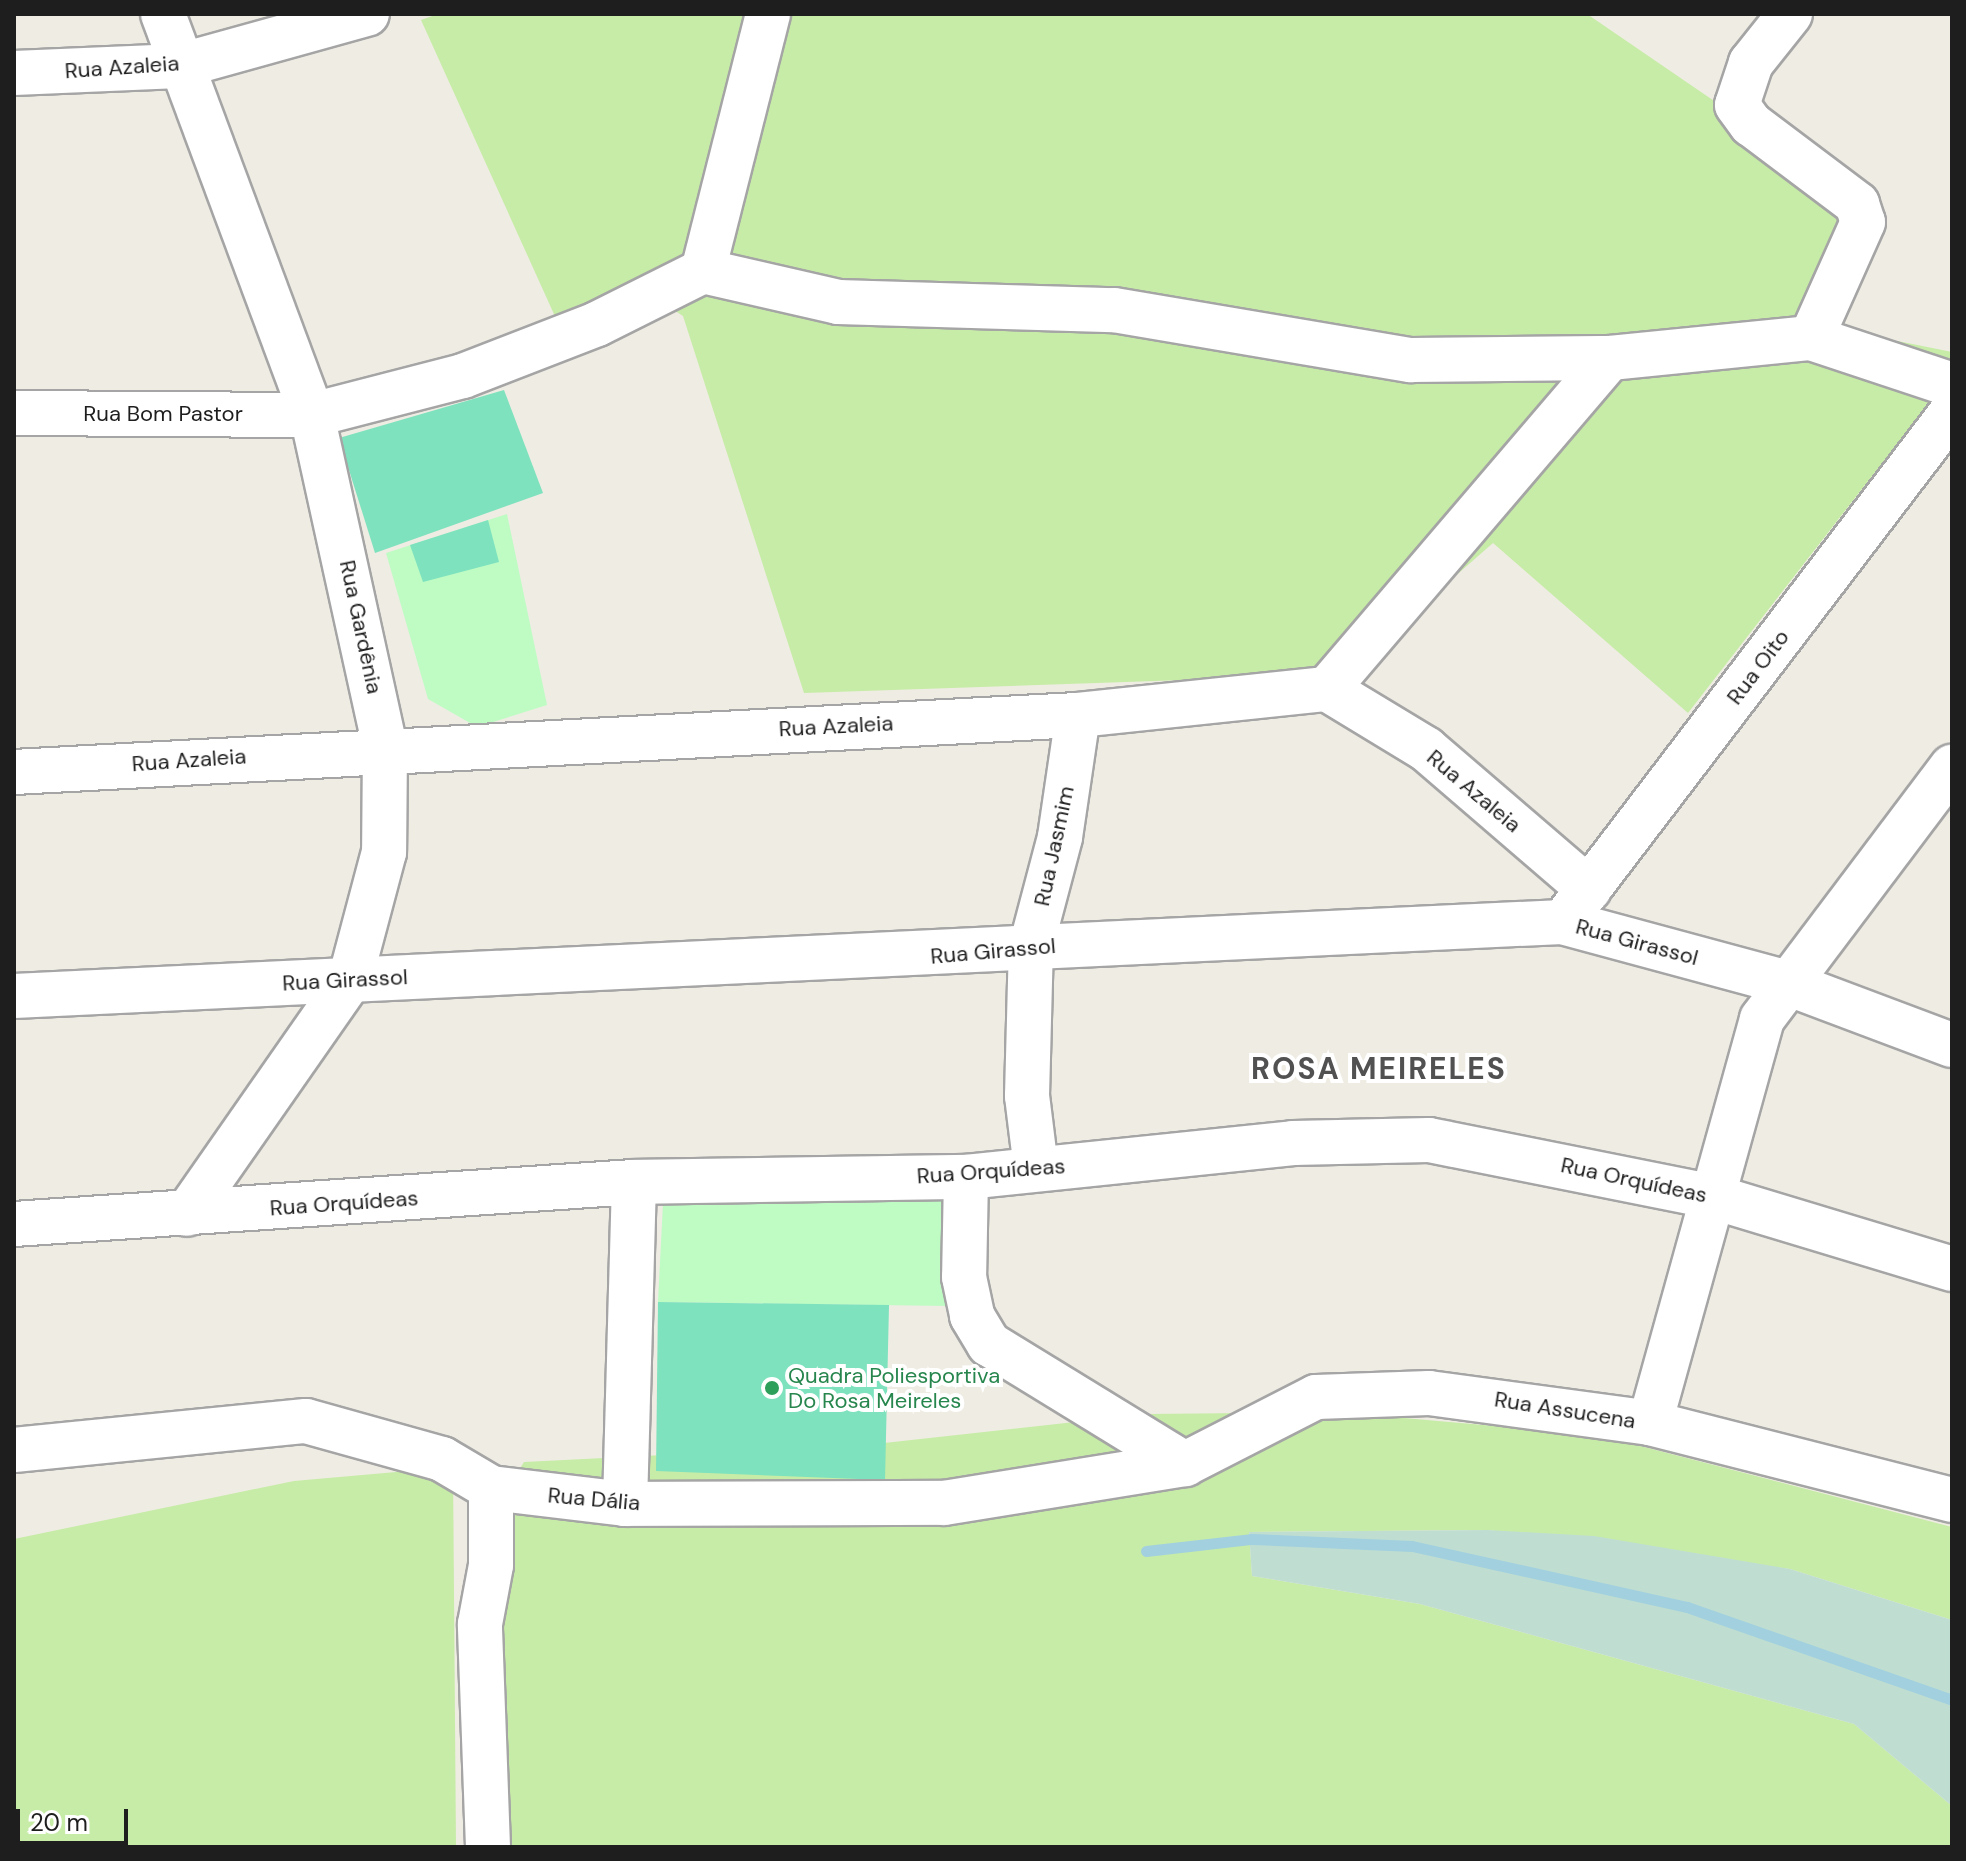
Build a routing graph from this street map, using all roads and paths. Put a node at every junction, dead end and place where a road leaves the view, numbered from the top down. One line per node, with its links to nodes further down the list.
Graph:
1 (163, 14): 5 (street, Rua Gardênia)
2 (367, 14): 5 (street, Rua Azaleia)
3 (768, 14): 7 (street)
4 (1790, 14): 8 (street)
5 (179, 66): 6 (street, Rua Azaleia); 13 (street, Rua Gardênia)
6 (14, 73)
7 (703, 271): 9 (street); 13 (street, Rua Bom Pastor)
8 (1811, 338): 9 (street); 10 (street)
9 (1610, 358): 14 (street)
10 (1952, 385)
11 (1952, 412): 19 (street, Rua Oito)
12 (14, 413): 13 (street, Rua Bom Pastor)
13 (312, 415): 16 (street, Rua Gardênia)
14 (1327, 689): 15 (street, Rua Azaleia); 19 (street, Rua Azaleia)
15 (1078, 715): 16 (street, Rua Azaleia); 20 (street, Rua Jasmim)
16 (385, 747): 18 (street, Rua Azaleia); 21 (street, Rua Gardênia)
17 (1952, 767): 22 (street)
18 (14, 772)
19 (1576, 906): 20 (street, Rua Girassol); 22 (street, Rua Girassol)
20 (1031, 947): 21 (street, Rua Girassol); 25 (street, Rua Jasmim)
21 (350, 980): 23 (street, Rua Girassol); 29 (street, Rua Gardênia)
22 (1784, 982): 24 (street, Rua Girassol); 28 (street)
23 (14, 996)
24 (1952, 1045)
25 (1036, 1168): 26 (street, Rua Orquídeas); 28 (street, Rua Orquídeas)
26 (966, 1177): 27 (street, Rua Orquídeas); 34 (street)
27 (634, 1182): 29 (street, Rua Orquídeas); 37 (street)
28 (1714, 1197): 31 (street, Rua Orquídeas); 32 (street)
29 (187, 1214): 30 (street, Rua Orquídeas)
30 (14, 1224)
31 (1952, 1269)
32 (1650, 1423): 34 (street, Rua Assucena); 36 (street, Rua Assucena)
33 (14, 1450): 35 (street, Rua Dália)
34 (1185, 1464): 37 (street, Rua Dália)
35 (491, 1488): 37 (street, Rua Dália); 38 (street)
36 (1952, 1500)
37 (625, 1504)
38 (488, 1847)

